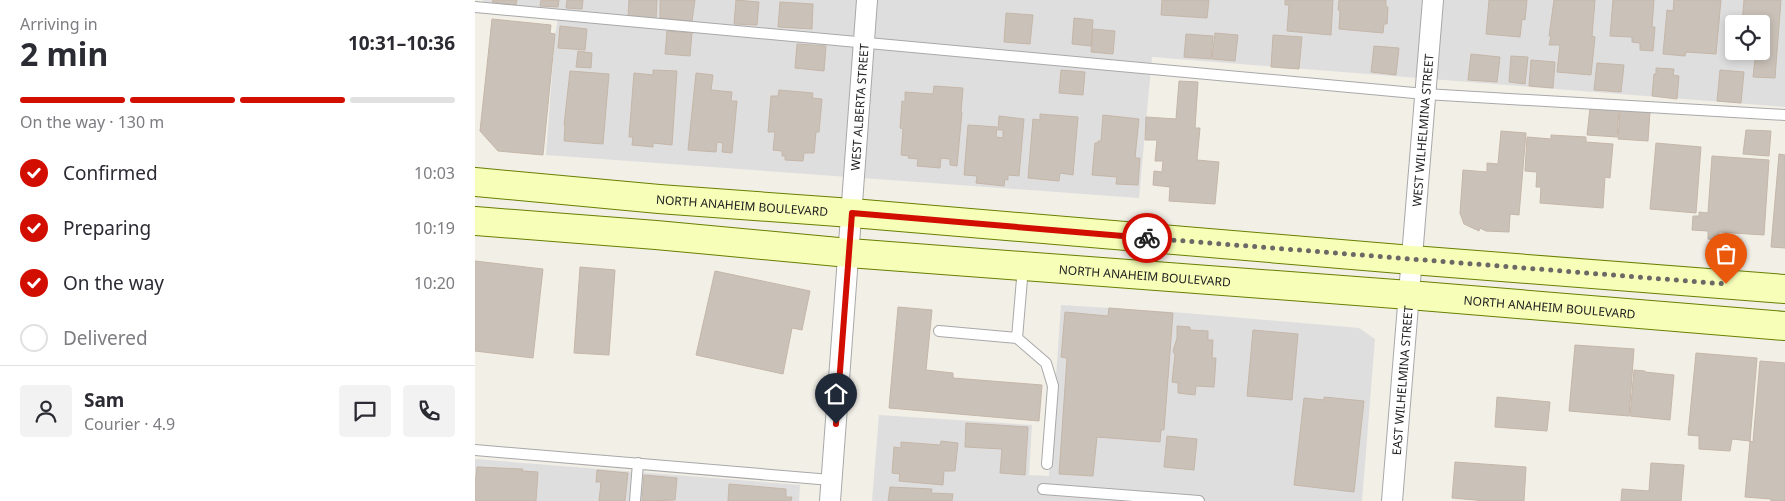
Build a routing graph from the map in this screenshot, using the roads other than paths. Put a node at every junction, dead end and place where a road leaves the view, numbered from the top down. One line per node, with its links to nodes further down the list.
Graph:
1 (867, 0): 4 (street, WEST ALBERTA STREET)
2 (1433, 0): 5 (street, WEST WILHELMINA STREET)
3 (475, 7): 4 (lane)
4 (864, 43): 5 (lane); 8 (street, WEST ALBERTA STREET)
5 (1425, 94): 6 (lane); 11 (street, WEST WILHELMINA STREET)
6 (1785, 115)
7 (475, 182): 8 (main road, NORTH ANAHEIM BOULEVARD)
8 (852, 213): 10 (street, WEST ALBERTA STREET); 11 (main road, NORTH ANAHEIM BOULEVARD)
9 (475, 221): 10 (main road, NORTH ANAHEIM BOULEVARD)
10 (849, 253): 12 (main road, NORTH ANAHEIM BOULEVARD); 21 (street, WEST ALBERTA STREET)
11 (1412, 260): 13 (main road, NORTH ANAHEIM BOULEVARD); 14 (street, EAST WILHELMINA STREET)
12 (1023, 266): 14 (main road, NORTH ANAHEIM BOULEVARD); 17 (lane)
13 (1785, 289)
14 (1409, 296): 15 (main road, NORTH ANAHEIM BOULEVARD); 27 (street, EAST WILHELMINA STREET)
15 (1785, 326)
16 (939, 331): 17 (lane)
17 (1017, 338): 20 (lane)
18 (475, 450): 19 (lane)
19 (638, 463): 21 (lane); 24 (lane)
20 (1047, 464)
21 (831, 480): 25 (street, WEST ALBERTA STREET)
22 (1043, 489): 23 (lane)
23 (1183, 500): 26 (lane)
24 (635, 501)
25 (830, 501)
26 (1199, 501)
27 (1392, 501)

